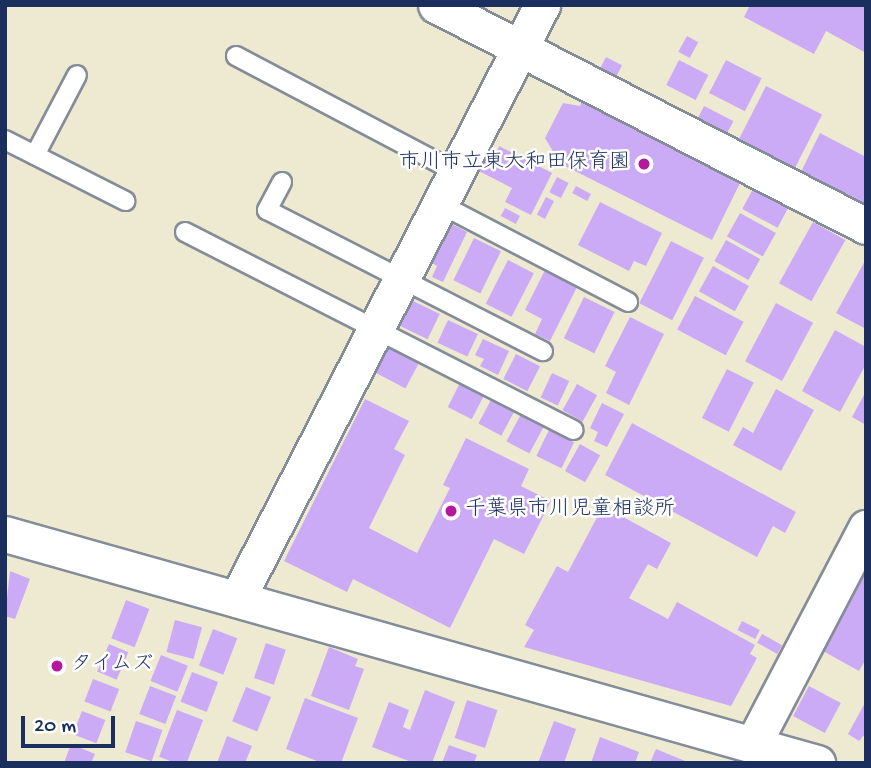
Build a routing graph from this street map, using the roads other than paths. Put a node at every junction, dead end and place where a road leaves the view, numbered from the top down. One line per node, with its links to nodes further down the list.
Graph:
1 (436, 5): 3 (street)
2 (542, 5): 3 (street)
3 (520, 48): 8 (street); 12 (street)
4 (236, 56): 8 (lane)
5 (76, 75): 7 (lane)
6 (5, 140): 7 (lane)
7 (35, 155): 10 (lane)
8 (456, 172): 11 (street)
9 (282, 182): 14 (lane)
10 (125, 201)
11 (440, 204): 14 (street); 15 (lane)
12 (866, 226)
13 (185, 232): 16 (lane)
14 (400, 279): 16 (street); 17 (lane)
15 (628, 302)
16 (374, 328): 18 (lane); 21 (street)
17 (543, 351)
18 (573, 430)
19 (866, 528): 22 (street)
20 (5, 534): 21 (street)
21 (237, 599): 22 (street)
22 (753, 744): 23 (street)
23 (817, 763)

